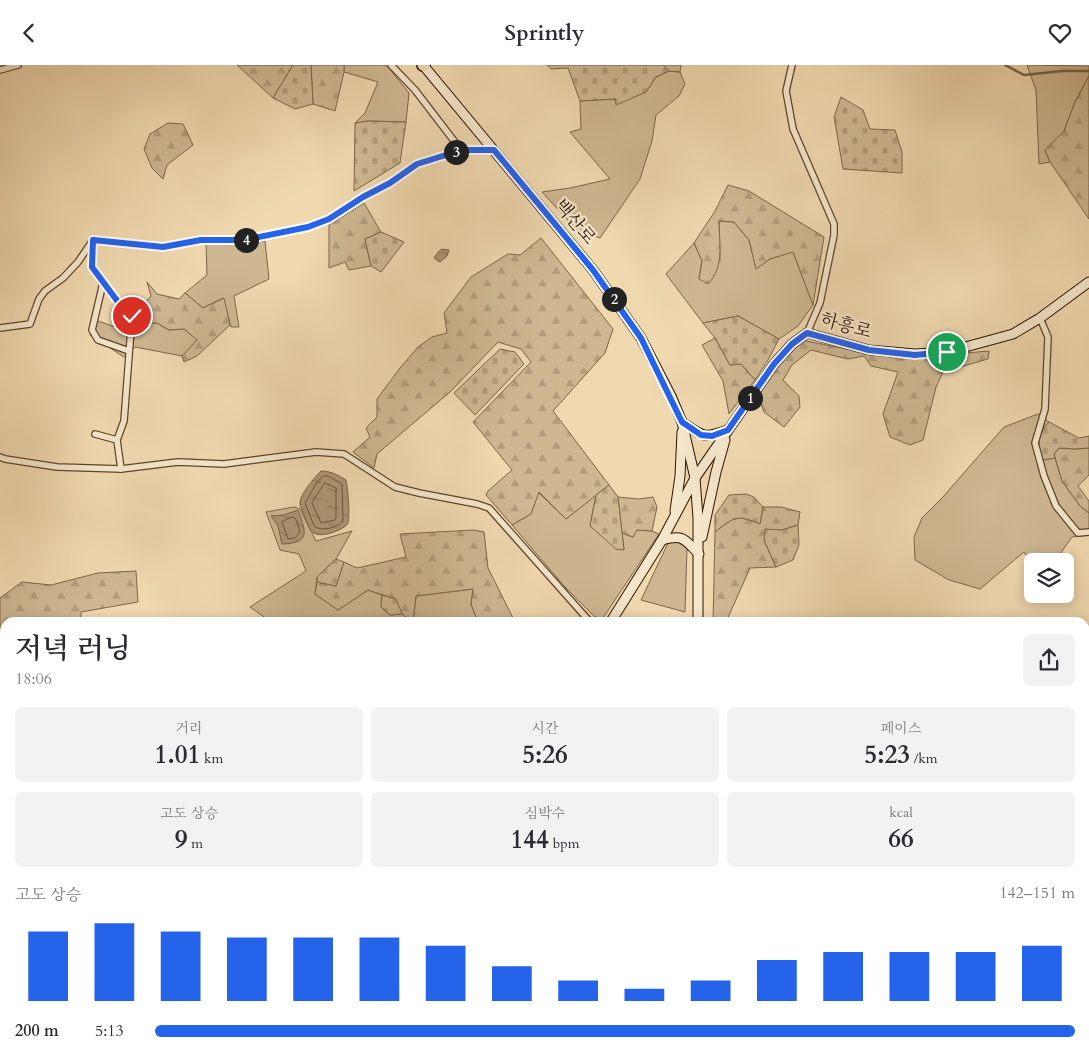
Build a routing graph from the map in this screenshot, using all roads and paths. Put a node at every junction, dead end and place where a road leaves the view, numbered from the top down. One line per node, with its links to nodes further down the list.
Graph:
1 (18, 65): 5 (street)
2 (391, 65): 6 (street)
3 (423, 65): 7 (main road, 백산로)
4 (792, 65): 13 (street)
5 (0, 70)
6 (462, 150): 7 (street); 8 (street)
7 (494, 150): 15 (main road, 백산로)
8 (93, 240): 10 (street); 12 (street)
9 (1089, 282): 11 (main road, 하흥로)
10 (103, 283): 14 (street); 14 (street)
11 (1040, 318): 13 (main road, 하흥로); 23 (street)
12 (0, 328)
13 (807, 333): 16 (main road, 하흥로)
14 (129, 351): 18 (street)
15 (682, 422): 16 (main road); 21 (main road, 백산로); 22 (main road)
16 (728, 430): 21 (main road, 하흥로); 25 (main road)
17 (95, 434): 18 (street)
18 (117, 440): 20 (street)
19 (0, 457): 20 (street)
20 (121, 469): 26 (street)
21 (695, 479): 22 (main road, 하흥로); 25 (main road, 백산로)
22 (674, 519): 24 (main road, 하흥로)
23 (1089, 532)
24 (662, 540): 25 (main road); 27 (main road, 하흥로)
25 (699, 554): 28 (main road, 백산로)
26 (586, 617)
27 (614, 617)
28 (698, 617)

